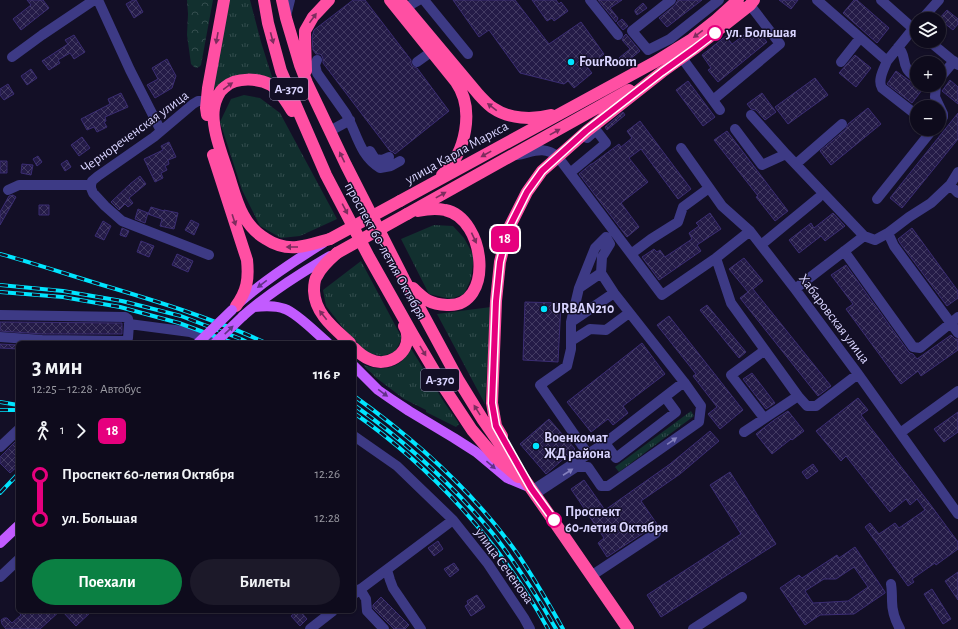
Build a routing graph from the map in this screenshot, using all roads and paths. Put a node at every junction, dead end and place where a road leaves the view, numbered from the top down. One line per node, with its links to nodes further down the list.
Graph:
1 (94, 0): 31 (street)
2 (98, 0): 55 (street)
3 (224, 0): 47 (highway, one-way to 47)
4 (264, 0): 68 (highway, проспект 60-летия Октября / А-370, one-way to 68)
5 (282, 0): 22 (highway, проспект 60-летия Октября / А-370)
6 (290, 0): 22 (street)
7 (329, 0): 41 (highway, one-way to 7)
8 (390, 0): 20 (highway)
9 (399, 0): 20 (highway)
10 (419, 0): 20 (street)
11 (424, 0): 30 (street)
12 (590, 0): 25 (street)
13 (671, 0): 14 (street)
14 (719, 0)
15 (738, 0): 48 (highway, улица Карла Маркса, one-way to 48)
16 (817, 0): 26 (street)
17 (881, 0): 23 (street)
18 (939, 0): 21 (street)
19 (752, 3): 32 (highway); 44 (street)
20 (405, 12): 29 (highway); 48 (highway, one-way to 20)
21 (928, 12)
22 (286, 18): 41 (highway, проспект 60-летия Октября / А-370)
23 (910, 23)
24 (910, 34): 27 (street)
25 (618, 35)
26 (860, 38): 34 (street); 36 (street)
27 (898, 47): 34 (street); 40 (street)
28 (938, 48): 37 (street)
29 (431, 52): 35 (street); 69 (highway)
30 (468, 54)
31 (12, 57)
32 (682, 58): 38 (highway); 44 (street)
33 (317, 60): 52 (street)
34 (887, 61): 50 (street)
35 (417, 62)
36 (841, 62)
37 (956, 63): 39 (street)
38 (662, 72): 62 (highway, one-way to 38); 63 (highway)
39 (946, 72)
40 (910, 73)
41 (306, 83): 56 (highway, проспект 60-летия Октября / А-370)
42 (935, 92): 43 (street)
43 (935, 97): 45 (street); 46 (street)
44 (713, 100): 49 (street)
45 (934, 100)
46 (937, 100)
47 (207, 101): 55 (street, Чернореченская улица); 95 (highway, one-way to 95)
48 (569, 109): 69 (highway, улица Карла Маркса, one-way to 69)
49 (720, 110)
50 (910, 110)
51 (750, 115): 60 (street)
52 (350, 120): 56 (street); 58 (street)
53 (842, 124): 65 (street)
54 (735, 129): 60 (street)
55 (161, 131): 70 (street, Чернореченская улица)
56 (330, 131): 90 (highway, проспект 60-летия Октября / А-370, one-way to 56)
57 (927, 136): 76 (street)
58 (360, 145): 61 (street); 64 (street)
59 (681, 148): 72 (street, Хабаровская улица)
60 (786, 154): 65 (street)
61 (389, 157)
62 (508, 158): 63 (street); 77 (highway, one-way to 62)
63 (559, 158): 67 (street); 67 (street); 125 (highway)
64 (400, 161)
65 (796, 164): 80 (street)
66 (958, 172): 71 (street)
67 (570, 173): 85 (street)
68 (326, 175): 81 (highway, one-way to 68); 87 (highway, проспект 60-летия Октября / А-370, one-way to 87)
69 (431, 184): 81 (highway, улица Карла Маркса, bridge)
70 (91, 185): 73 (street, Чернореченская улица); 86 (street)
71 (950, 185): 74 (street); 79 (street)
72 (709, 188): 78 (street, Хабаровская улица); 85 (street)
73 (8, 190)
74 (958, 193)
75 (818, 198): 82 (street)
76 (877, 199)
77 (407, 214): 84 (highway, bridge); 90 (highway, one-way to 90)
78 (750, 231): 82 (street, Хабаровская улица); 88 (street)
79 (888, 233): 80 (street); 98 (street)
80 (864, 236): 83 (street)
81 (330, 239): 95 (main road, улица Карла Маркса, one-way to 95)
82 (761, 245): 92 (street, Хабаровская улица)
83 (844, 251): 92 (street); 98 (street)
84 (337, 253): 94 (main road); 107 (highway, one-way to 84)
85 (631, 254): 88 (street)
86 (209, 256)
87 (369, 256): 109 (highway); 125 (highway, проспект 60-летия Октября / А-370, one-way to 125)
88 (716, 258): 110 (street)
89 (601, 273): 91 (street); 91 (street); 93 (street)
90 (404, 279): 125 (highway, проспект 60-летия Октября / А-370, one-way to 90)
91 (579, 288): 99 (street)
92 (794, 289): 112 (street, Хабаровская улица)
93 (614, 293): 96 (street); 99 (street)
94 (254, 307): 105 (main road, one-way to 94, bridge); 106 (main road)
95 (234, 308): 103 (main road, улица Карла Маркса, bridge)
96 (629, 313): 108 (street); 113 (street)
97 (0, 315): 100 (street)
98 (954, 320): 101 (street)
99 (571, 322): 108 (street)
100 (129, 324): 102 (street); 104 (street)
101 (958, 333)
102 (0, 337)
103 (200, 341)
104 (215, 341)
105 (217, 341)
106 (326, 341)
107 (348, 341)
108 (571, 341): 124 (street)
109 (356, 350)
110 (765, 350): 115 (street); 117 (street)
111 (356, 368): 125 (main road, one-way to 125)
112 (858, 374): 115 (street); 120 (street, Хабаровская улица)
113 (684, 382): 116 (street); 125 (street, one-way to 113)
114 (958, 391): 120 (street)
115 (798, 396): 117 (street)
116 (665, 397): 122 (street); 122 (street)
117 (764, 418): 119 (street)
118 (16, 432): 123 (street)
119 (744, 432)
120 (900, 433): 126 (street, Хабаровская улица)
121 (356, 437): 128 (street, улица Сеченова)
122 (605, 443): 124 (street)
123 (0, 447)
124 (588, 454): 125 (street)
125 (533, 491): 135 (highway, проспект 60-летия Октября / А-370)
126 (958, 514)
127 (16, 520): 131 (main road)
128 (453, 520): 134 (street); 144 (street, улица Сеченова)
129 (16, 528): 132 (main road)
130 (656, 533): 135 (street)
131 (0, 534)
132 (0, 543)
133 (16, 562): 136 (street)
134 (387, 570): 138 (street); 143 (street)
135 (591, 576): 145 (highway, проспект 60-летия Октября / А-370)
136 (0, 577)
137 (891, 584): 147 (street)
138 (357, 592): 142 (street)
139 (742, 596): 146 (street)
140 (330, 613): 141 (street)
141 (310, 629)
142 (384, 629)
143 (421, 629)
144 (530, 629)
145 (628, 629)
146 (693, 629)
147 (900, 629)

